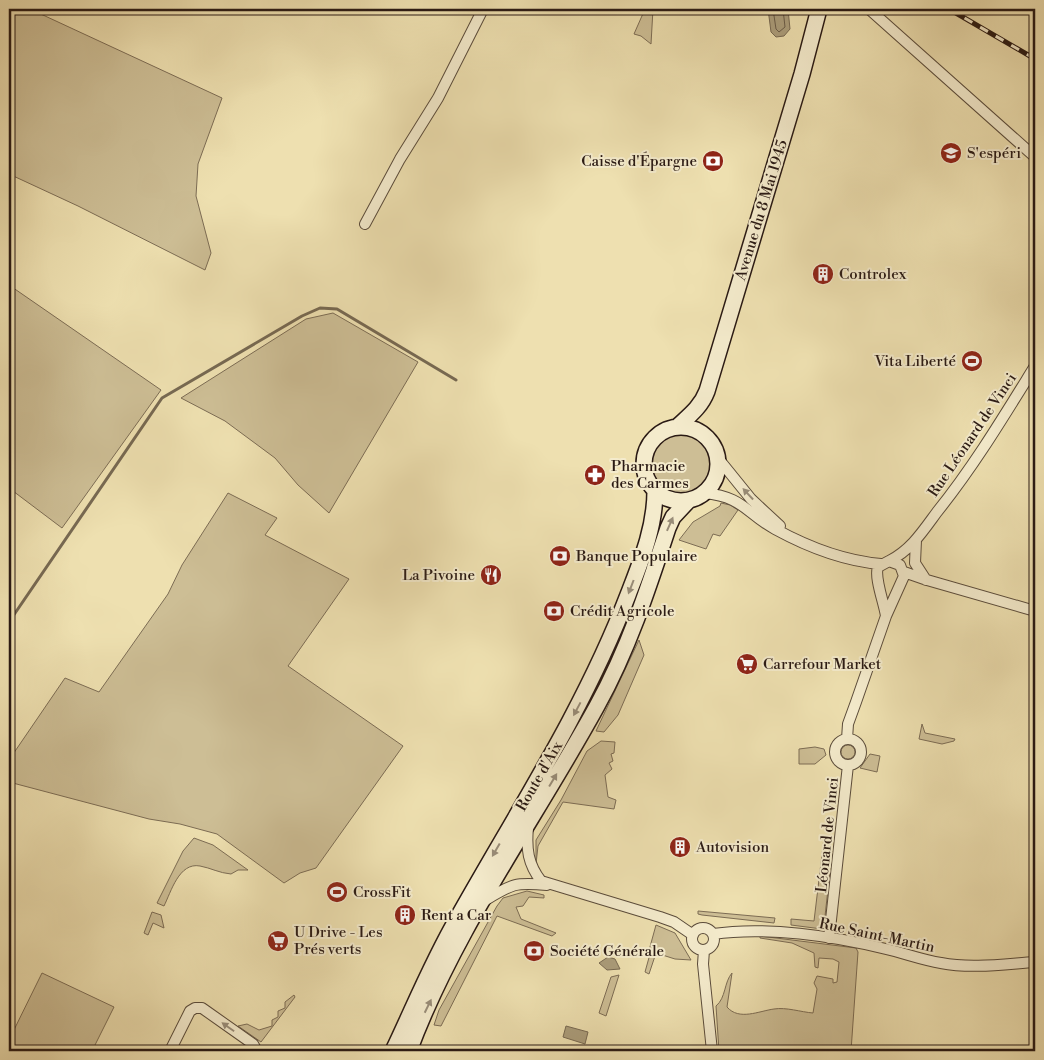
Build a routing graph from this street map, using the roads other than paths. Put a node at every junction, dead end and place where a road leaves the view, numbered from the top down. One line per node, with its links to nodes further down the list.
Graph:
1 (483, 9): 5 (street)
2 (869, 9): 4 (street)
3 (816, 12): 7 (main road, Avenue du 8 Mai 1945)
4 (1035, 157)
5 (364, 224)
6 (1035, 366): 15 (street, Rue Léonard de Vinci)
7 (703, 401): 8 (main road, Avenue du 8 Mai 1945); 9 (main road, Avenue du 8 Mai 1945)
8 (677, 427): 9 (main road); 11 (main road)
9 (710, 441): 10 (main road)
10 (717, 457): 12 (main road); 14 (street, one-way to 10)
11 (656, 490): 13 (main road); 35 (main road, Route d'Aix, one-way to 35)
12 (704, 492): 13 (main road); 14 (street)
13 (689, 500): 25 (main road, Route d'Aix, one-way to 13)
14 (790, 535): 16 (street)
15 (916, 540): 17 (street, Rue Léonard de Vinci); 18 (street); 19 (street)
16 (858, 562): 17 (street); 20 (street)
17 (885, 562): 18 (street); 20 (street)
18 (902, 577): 19 (street); 20 (street); 22 (street)
19 (923, 579): 21 (street)
20 (878, 580): 22 (street)
21 (1035, 611)
22 (886, 616): 23 (street)
23 (847, 739): 24 (street); 24 (street)
24 (848, 765): 30 (street, Léonard de Vinci)
25 (528, 822): 26 (street); 27 (main road, Route d'Aix)
26 (551, 885): 27 (street); 29 (street)
27 (483, 901): 36 (main road, Route d'Aix, one-way to 27)
28 (713, 934): 29 (street); 30 (street, Rue Saint-Martin); 31 (street)
29 (693, 935): 31 (street)
30 (829, 938): 32 (street, Rue Saint-Martin)
31 (704, 950): 37 (street)
32 (1035, 962)
33 (170, 1051): 34 (street, one-way to 33)
34 (257, 1051)
35 (393, 1051)
36 (409, 1051)
37 (712, 1051)

